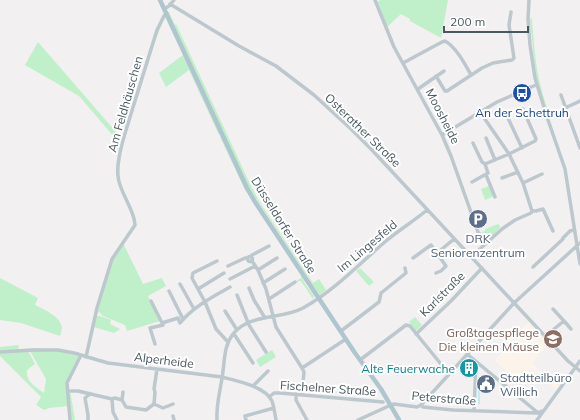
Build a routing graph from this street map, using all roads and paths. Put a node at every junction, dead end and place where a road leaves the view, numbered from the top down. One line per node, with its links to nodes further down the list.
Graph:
1 (160, 0): 6 (main road, Düsseldorfer Straße)
2 (174, 0): 5 (street)
3 (376, 0): 9 (street, Moosheide)
4 (529, 0): 13 (street)
5 (170, 4): 6 (street); 36 (street, Osterather Straße)
6 (164, 9): 8 (main road, Düsseldorfer Straße)
7 (511, 12): 11 (street)
8 (167, 14): 70 (main road, Düsseldorfer Straße); 97 (street, Am Feldhäuschen)
9 (403, 63): 11 (street); 14 (street, Moosheide)
10 (444, 71): 12 (street)
11 (471, 75): 12 (street)
12 (436, 76): 14 (street)
13 (536, 85): 19 (street); 38 (street)
14 (418, 89): 21 (street, Moosheide)
15 (561, 95): 17 (street)
16 (580, 101): 17 (street)
17 (566, 108): 25 (street)
18 (523, 109): 24 (street)
19 (480, 112): 21 (street); 26 (street)
20 (507, 116): 24 (street)
21 (442, 135): 41 (street, Moosheide)
22 (486, 138): 27 (street)
23 (473, 144): 28 (street)
24 (522, 148): 26 (street)
25 (580, 148)
26 (509, 154): 27 (street); 29 (street)
27 (495, 160): 28 (street)
28 (485, 164): 31 (street)
29 (518, 172): 32 (street); 34 (street)
30 (542, 174): 34 (street)
31 (486, 175): 33 (street); 35 (street)
32 (502, 178)
33 (472, 182)
34 (523, 183): 37 (street)
35 (495, 197)
36 (427, 210): 40 (street, Osterather Straße); 70 (street, Im Lingesfeld)
37 (532, 211): 39 (street); 41 (street)
38 (574, 230): 44 (street); 54 (street)
39 (553, 231)
40 (454, 239): 45 (street); 46 (street, Osterather Straße)
41 (486, 243): 46 (street)
42 (580, 243): 44 (street)
43 (270, 246): 49 (street)
44 (576, 247): 51 (street); 74 (street)
45 (436, 254): 48 (street); 60 (street)
46 (471, 257): 56 (street, Osterather Straße)
47 (277, 258): 58 (street)
48 (413, 258)
49 (250, 259): 52 (street); 53 (street)
50 (217, 261): 67 (street)
51 (580, 264)
52 (228, 266)
53 (255, 266): 58 (street); 61 (street)
54 (532, 266)
55 (405, 268): 86 (street)
56 (482, 268): 74 (street, Osterather Straße); 88 (street, Karlstraße)
57 (285, 269): 63 (street)
58 (258, 270): 63 (street)
59 (224, 273): 67 (street)
60 (436, 273)
61 (230, 279)
62 (295, 282): 71 (street)
63 (263, 283): 71 (street)
64 (180, 284): 75 (street)
65 (230, 287): 73 (street)
66 (249, 288): 79 (street)
67 (198, 289): 73 (street)
68 (169, 291): 80 (street)
69 (237, 295): 83 (street)
70 (319, 298): 78 (street, Im Lingesfeld); 86 (main road, Düsseldorfer Straße)
71 (269, 299): 78 (street)
72 (151, 301): 82 (street)
73 (205, 302): 75 (street); 91 (street)
74 (514, 303): 89 (street, Osterather Straße); 95 (street)
75 (194, 309): 80 (street)
76 (553, 309): 81 (street)
77 (225, 311): 85 (street)
78 (273, 316): 79 (street, Im Lingesfeld); 103 (street)
79 (265, 318): 83 (street, Im Lingesfeld)
80 (183, 319): 82 (street)
81 (564, 321): 84 (street); 89 (street)
82 (162, 323): 92 (street)
83 (249, 323): 85 (street, Im Lingesfeld); 94 (street)
84 (571, 329)
85 (237, 330): 87 (street)
86 (341, 331): 90 (main road, Düsseldorfer Straße)
87 (234, 334): 91 (street); 101 (street)
88 (416, 334): 98 (street); 107 (street)
89 (547, 338): 102 (street, Osterather Straße)
90 (346, 339): 98 (main road, Düsseldorfer Straße); 103 (street)
91 (228, 342): 108 (street)
92 (155, 344)
93 (0, 352): 96 (street, Alperheide)
94 (266, 352)
95 (467, 354): 100 (street); 107 (street)
96 (81, 355): 97 (street, Alperheide); 130 (street)
97 (86, 357): 104 (street, Alperheide)
98 (360, 360): 124 (main road, Düsseldorfer Straße)
99 (580, 361): 102 (street)
100 (476, 362): 127 (street); 129 (street)
101 (253, 363)
102 (575, 367): 105 (street, Osterather Straße); 128 (street)
103 (302, 368): 116 (street)
104 (157, 369): 108 (street, Alperheide); 122 (street)
105 (580, 371)
106 (268, 372): 110 (street, Fischelner Straße)
107 (449, 374): 125 (street)
108 (222, 377): 109 (street, Alperheide); 133 (street)
109 (244, 383): 110 (street, Fischelner Straße)
110 (253, 386): 117 (street, Fischelner Straße)
111 (71, 391): 112 (street)
112 (83, 392): 114 (street); 118 (street)
113 (124, 392): 120 (street)
114 (90, 394): 118 (street); 119 (street)
115 (296, 394): 116 (street, Fischelner Straße); 117 (street, Fischelner Straße); 136 (street)
116 (302, 395): 121 (street, Fischelner Straße)
117 (269, 397): 126 (street)
118 (85, 398): 131 (street)
119 (112, 399): 120 (street); 132 (street)
120 (122, 400): 122 (street)
121 (382, 402)
122 (154, 404): 123 (street)
123 (173, 404)
124 (391, 405): 125 (street, Peterstraße); 137 (street); 138 (main road, Düsseldorfer Straße)
125 (420, 405): 127 (street, Peterstraße)
126 (274, 408): 134 (street); 135 (street)
127 (474, 411): 129 (street, Peterstraße)
128 (544, 411): 129 (street, Peterstraße); 139 (street)
129 (538, 413)
130 (70, 420)
131 (88, 420)
132 (117, 420)
133 (217, 420)
134 (246, 420)
135 (276, 420)
136 (307, 420)
137 (358, 420)
138 (399, 420)
139 (537, 420)

